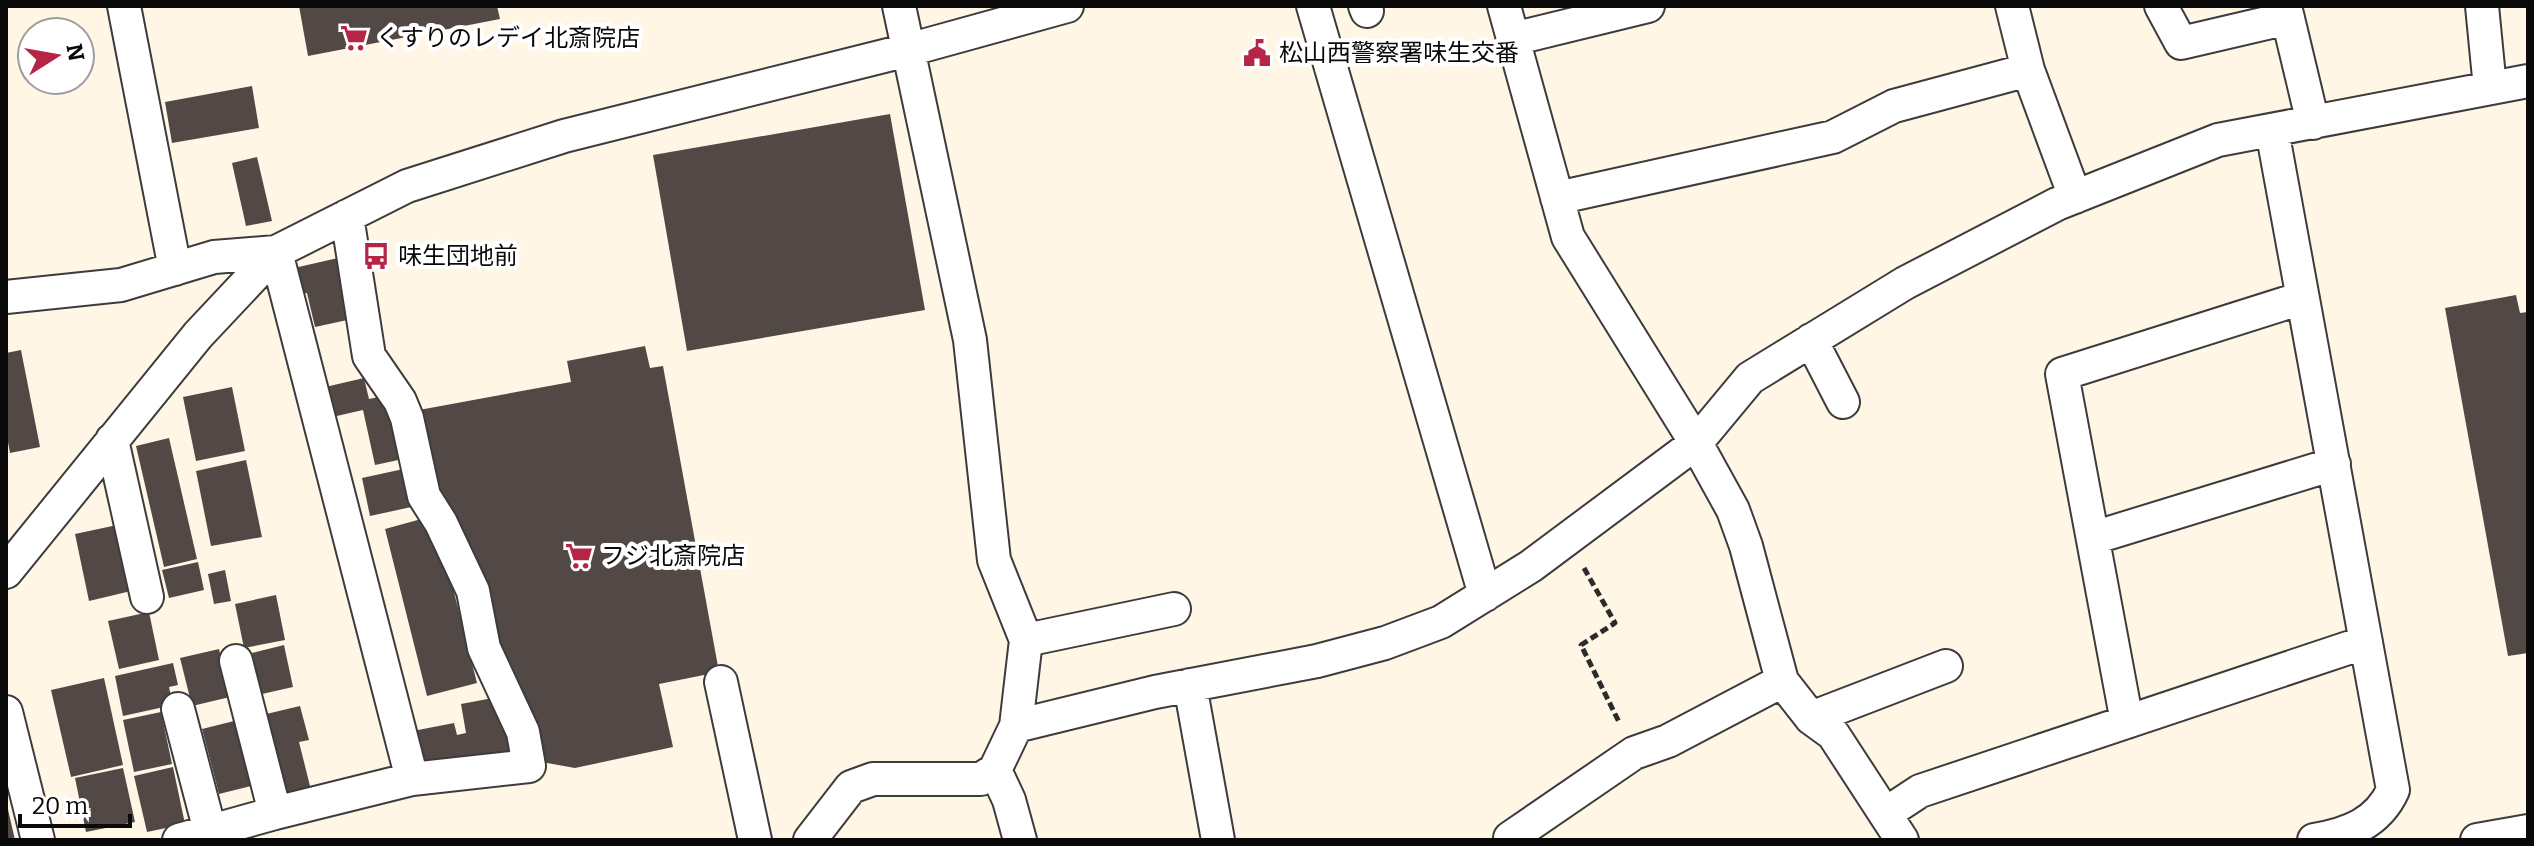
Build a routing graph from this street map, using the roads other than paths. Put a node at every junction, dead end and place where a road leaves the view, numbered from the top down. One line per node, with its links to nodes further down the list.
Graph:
1 (124, 6): 22 (street)
2 (899, 6): 12 (street)
3 (1067, 6): 12 (street)
4 (1313, 6): 32 (street)
5 (1504, 6): 11 (street)
6 (1648, 6): 11 (street)
7 (2012, 6): 13 (street)
8 (2161, 6): 10 (street)
9 (2482, 6): 15 (street)
10 (2287, 12): 16 (street)
11 (1513, 39): 19 (street)
12 (908, 50): 20 (street); 35 (street)
13 (2028, 70): 18 (street); 19 (street)
14 (2528, 81): 15 (street)
15 (2490, 88): 16 (street)
16 (2313, 123): 17 (street)
17 (2272, 130): 18 (street); 24 (street)
18 (2075, 197): 25 (street)
19 (1557, 198): 28 (street)
20 (347, 216): 21 (street); 48 (street)
21 (276, 252): 22 (street); 27 (street); 48 (street)
22 (175, 269): 23 (street)
23 (6, 297)
24 (2302, 298): 29 (street); 30 (street)
25 (1811, 340): 26 (street); 28 (street)
26 (1843, 402)
27 (112, 440): 31 (street); 33 (street)
28 (1696, 443): 32 (street); 39 (street)
29 (2334, 464): 30 (street); 36 (street)
30 (2093, 538): 45 (street)
31 (6, 572)
32 (1485, 595): 41 (street)
33 (147, 597)
34 (1174, 609): 35 (street)
35 (1026, 640): 46 (street)
36 (2366, 642): 45 (street); 60 (street)
37 (236, 661): 49 (street)
38 (1946, 666): 44 (street)
39 (1782, 681): 44 (street); 59 (street)
40 (721, 682): 55 (street)
41 (1190, 685): 46 (street); 58 (street)
42 (178, 709): 51 (street)
43 (6, 712): 53 (street)
44 (1811, 718): 50 (street)
45 (2127, 722): 50 (street)
46 (1016, 726): 47 (street)
47 (995, 770): 56 (street); 57 (street)
48 (412, 779): 49 (street)
49 (275, 813): 51 (street)
50 (1893, 827)
51 (210, 831): 54 (street)
52 (2528, 831): 61 (street)
53 (38, 840)
54 (179, 840)
55 (755, 840)
56 (810, 840)
57 (1020, 840)
58 (1218, 840)
59 (1512, 840)
60 (2314, 840)
61 (2477, 840)

